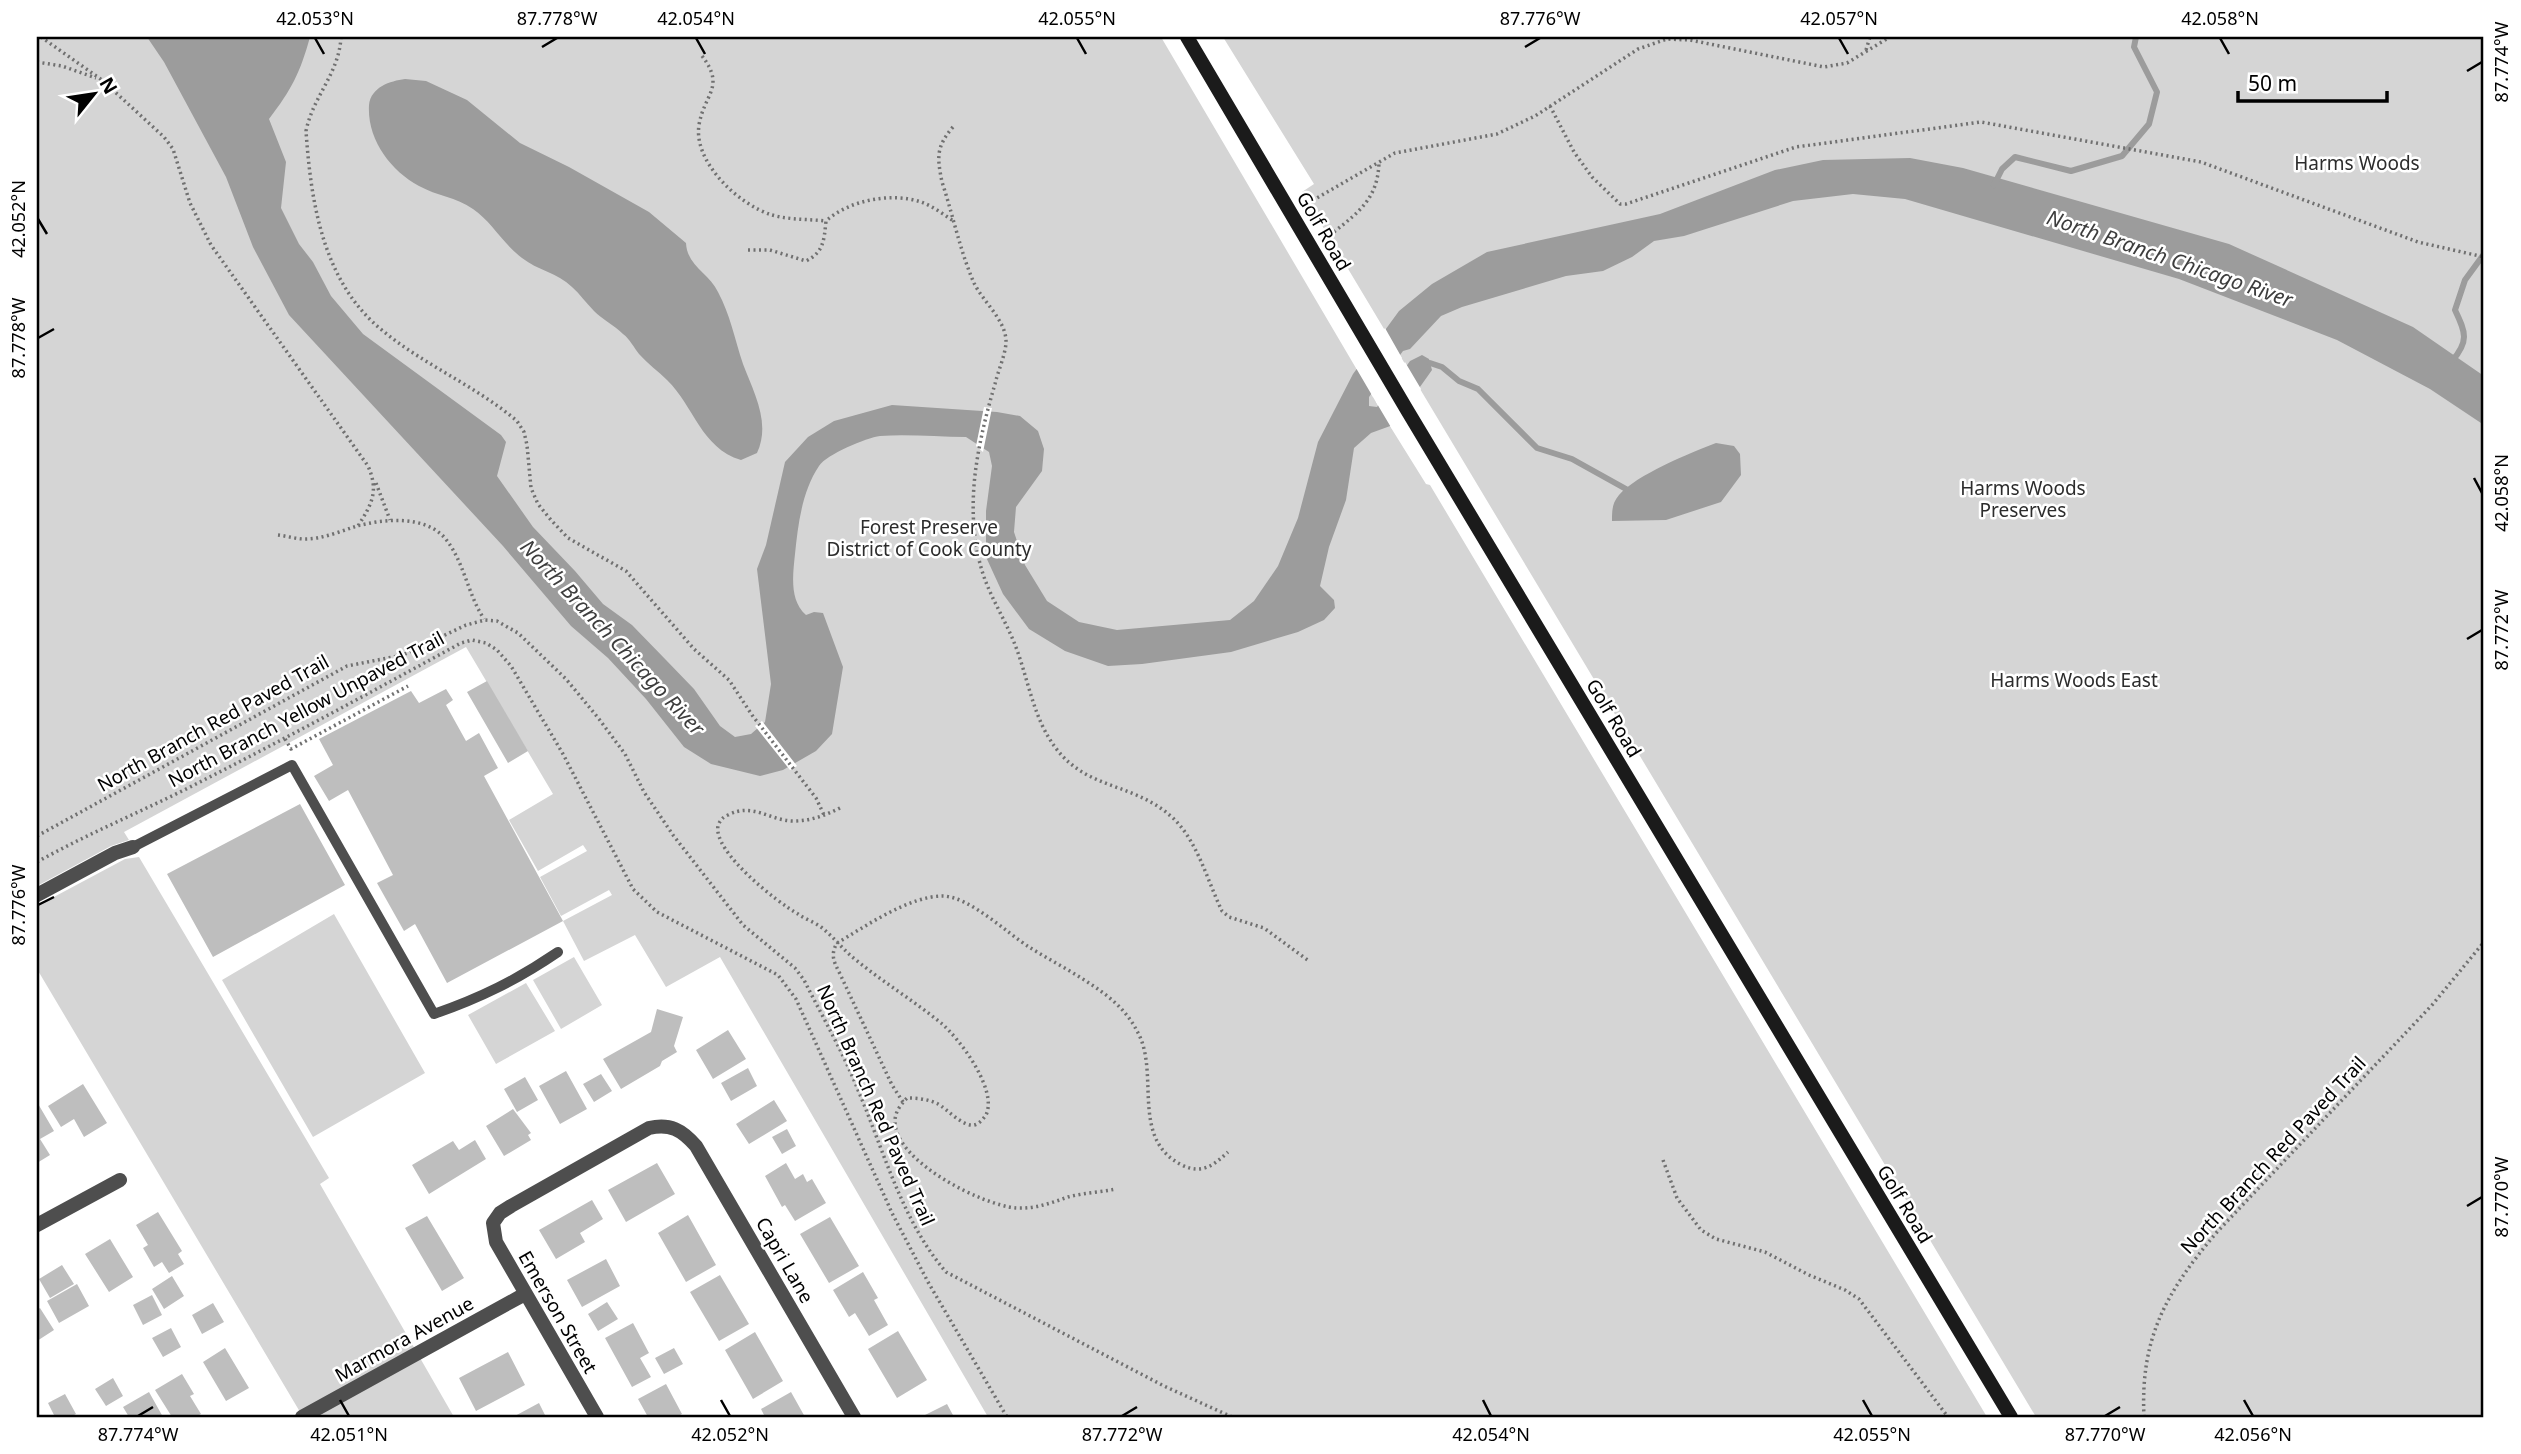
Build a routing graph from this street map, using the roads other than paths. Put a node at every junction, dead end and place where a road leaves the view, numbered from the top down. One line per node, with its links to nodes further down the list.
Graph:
1 (1187, 37): 12 (main road, Golf Road)
2 (133, 847): 3 (street); 4 (lane)
3 (37, 895)
4 (558, 952)
5 (120, 1180): 7 (street)
6 (494, 1223): 8 (street, Emerson Street); 11 (street, Capri Lane)
7 (37, 1225)
8 (525, 1294): 9 (street, Marmora Avenue); 10 (street, Emerson Street)
9 (302, 1417)
10 (597, 1417)
11 (854, 1417)
12 (2011, 1417)

